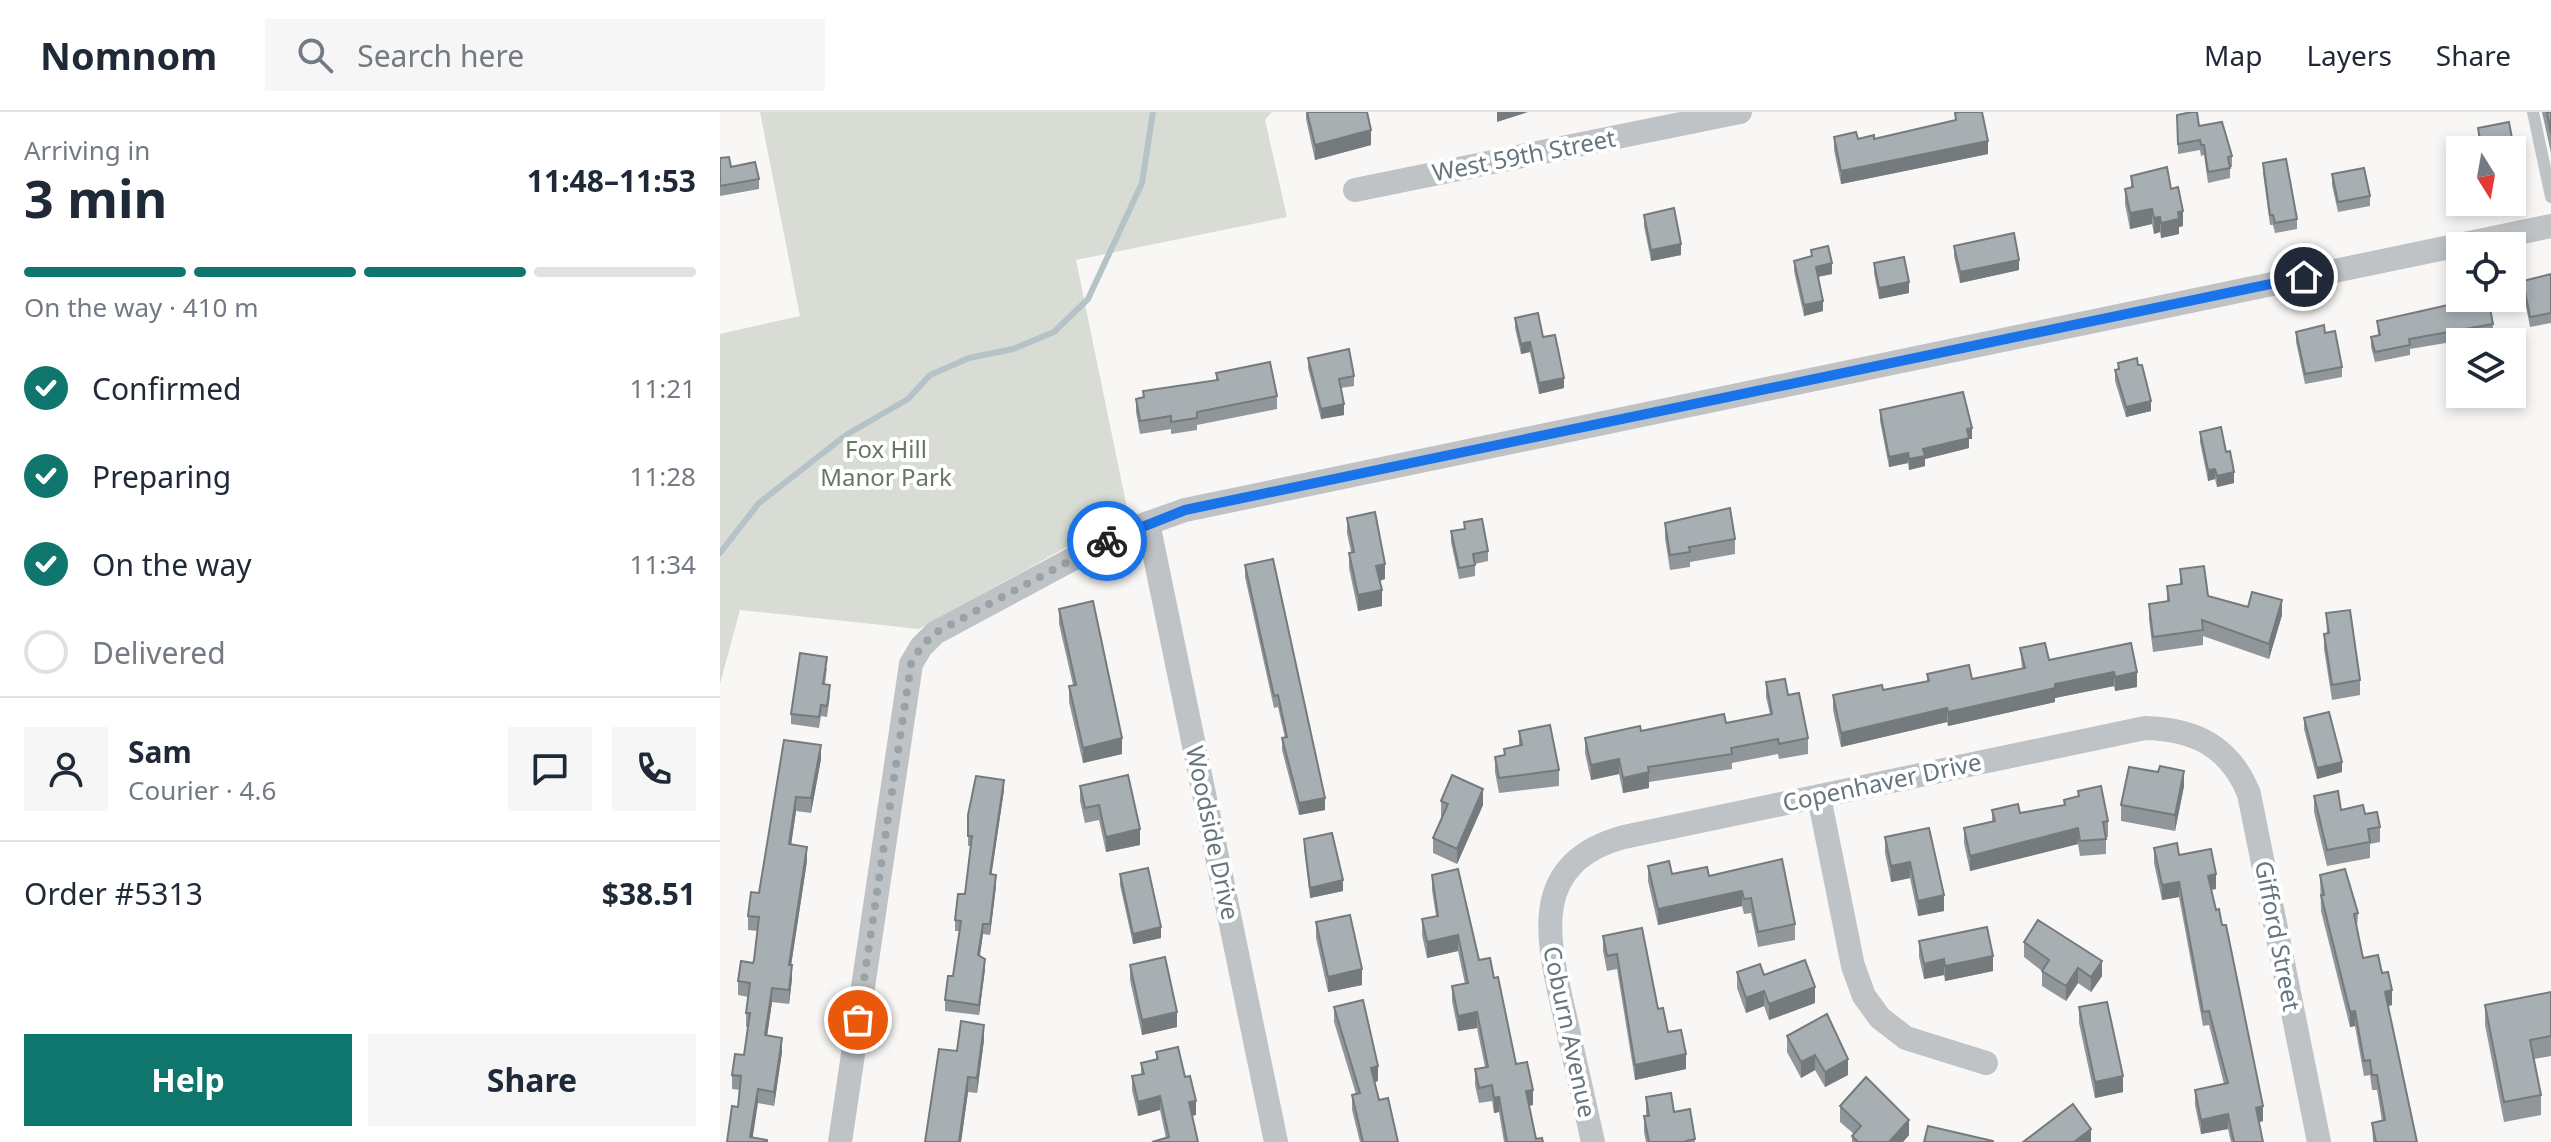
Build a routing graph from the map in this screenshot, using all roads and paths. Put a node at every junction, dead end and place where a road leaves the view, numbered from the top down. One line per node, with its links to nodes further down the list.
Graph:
1 (1740, 112): 3 (street, West 59th Street)
2 (2533, 112): 4 (lane)
3 (1355, 190)
4 (2551, 197)
5 (2551, 226): 6 (street)
6 (1148, 523): 11 (street); 12 (street, Woodside Drive)
7 (2210, 742): 8 (street, Copenhaver Drive); 14 (street, Gifford Street)
8 (1819, 797): 9 (street, Copenhaver Drive); 10 (street)
9 (1563, 876): 13 (street, Coburn Avenue)
10 (1986, 1063)
11 (840, 1142)
12 (1276, 1142)
13 (1593, 1142)
14 (2319, 1142)

